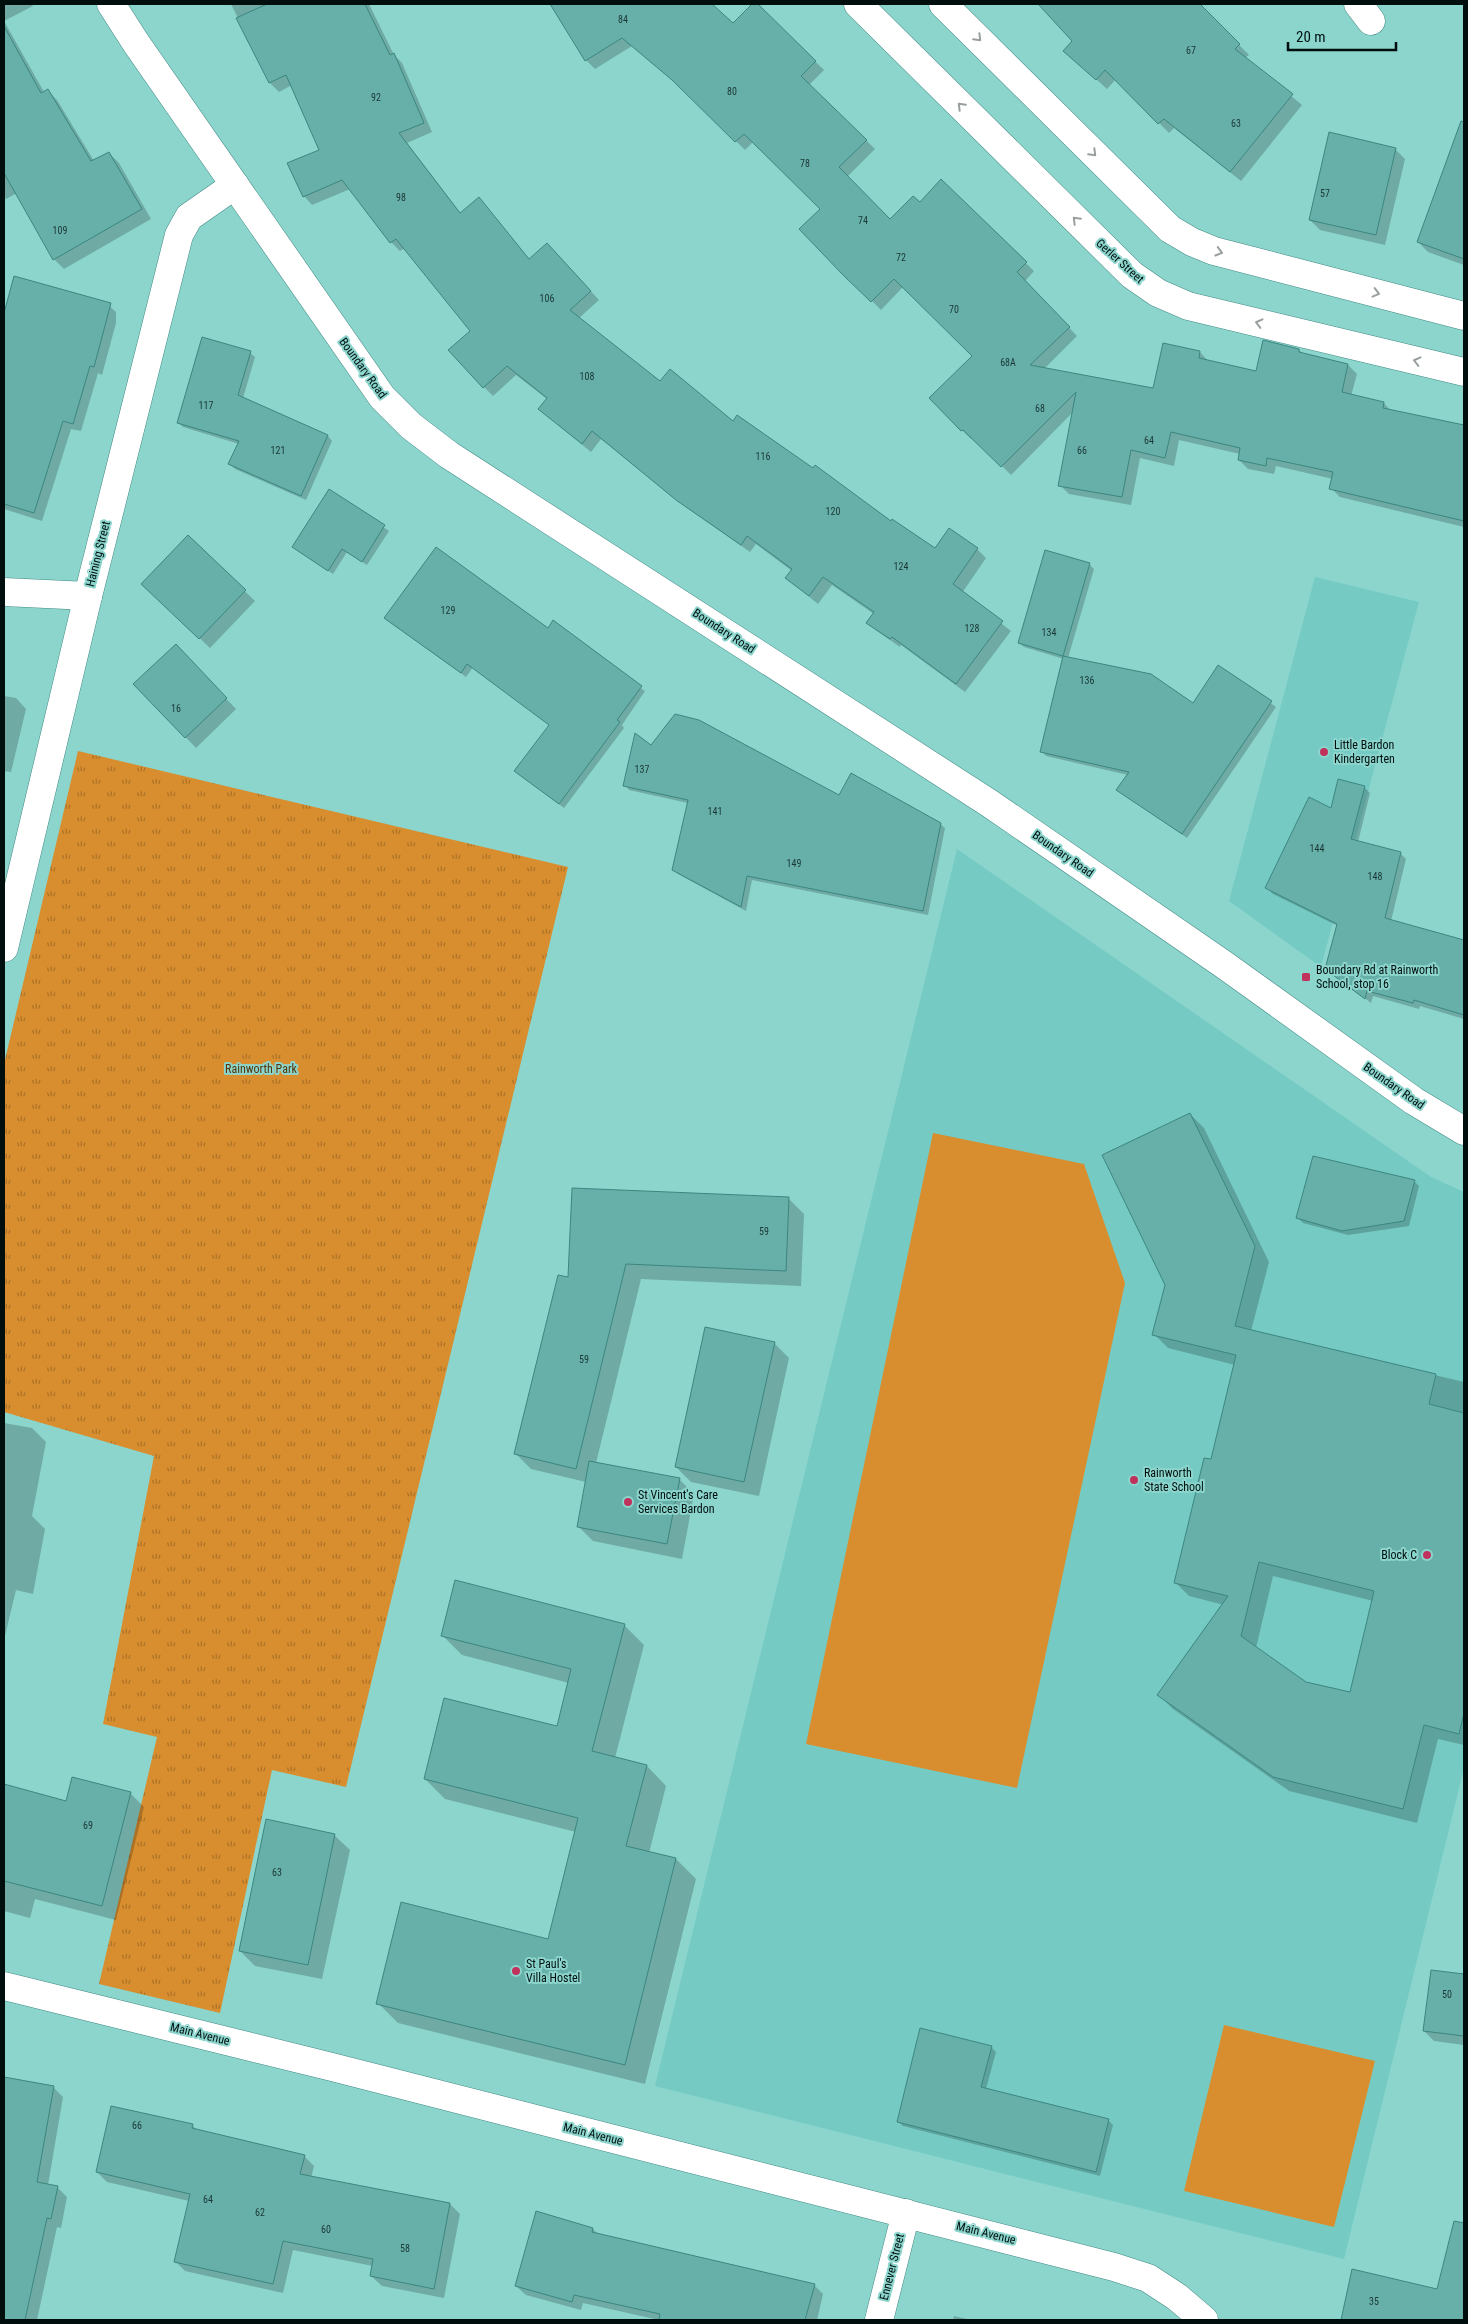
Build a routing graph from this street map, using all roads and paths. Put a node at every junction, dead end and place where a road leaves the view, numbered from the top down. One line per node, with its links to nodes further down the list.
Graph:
1 (111, 4): 4 (street, Boundary Road)
2 (858, 4): 6 (street, Gerler Street, one-way to 2)
3 (943, 4): 5 (street, one-way to 5)
4 (235, 185): 8 (street, Haining Street); 10 (street, Boundary Road)
5 (1464, 316)
6 (1464, 372)
7 (4, 592): 8 (street)
8 (88, 596): 9 (street, Haining Street)
9 (4, 948)
10 (1464, 1131)
11 (4, 1986): 12 (street, Main Avenue)
12 (906, 2213): 13 (street, Ennever Street); 14 (street, Main Avenue)
13 (879, 2320)
14 (1204, 2320)

